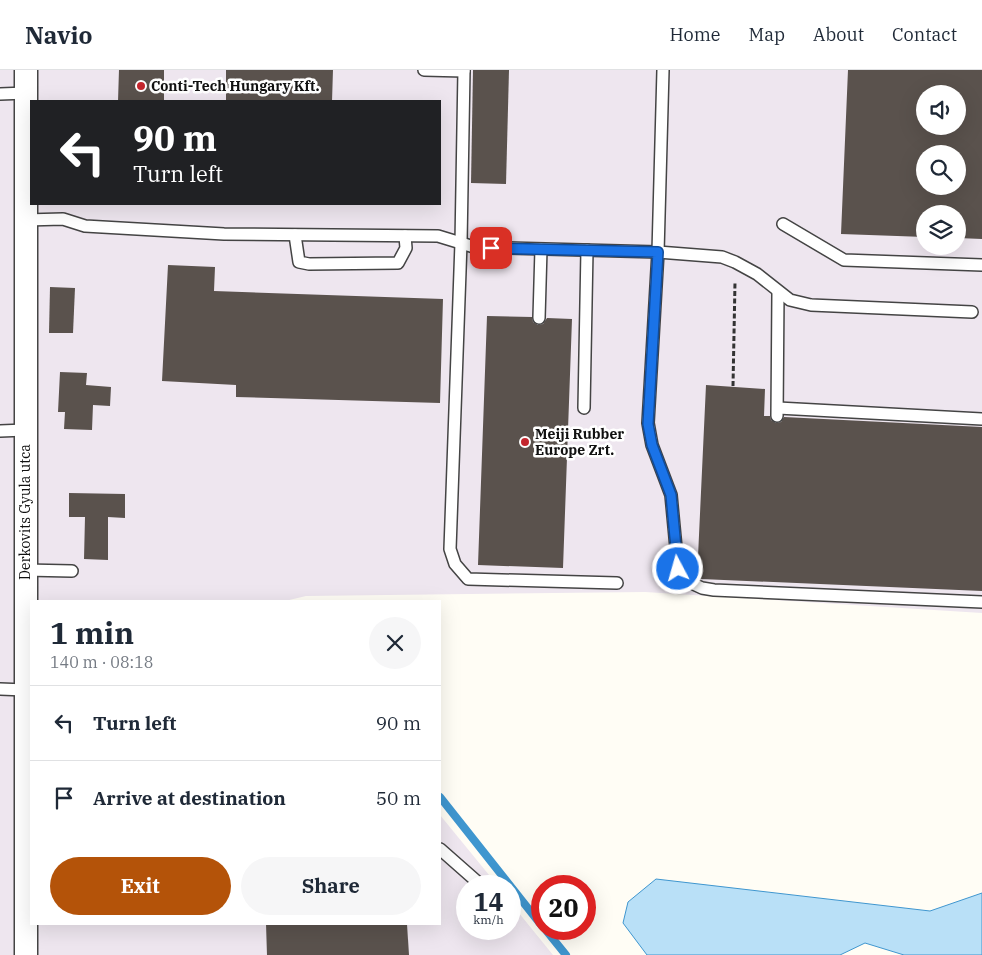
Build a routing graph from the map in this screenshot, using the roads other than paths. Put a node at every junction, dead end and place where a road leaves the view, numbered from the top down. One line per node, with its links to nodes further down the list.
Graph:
1 (26, 70): 5 (street, Derkovits Gyula utca)
2 (424, 70): 4 (lane)
3 (663, 70): 14 (lane)
4 (464, 71): 11 (lane)
5 (26, 93): 6 (lane); 7 (street, Derkovits Gyula utca)
6 (0, 94)
7 (26, 220): 9 (lane); 21 (street, Derkovits Gyula utca)
8 (784, 224): 15 (lane)
9 (295, 235): 10 (lane); 10 (lane)
10 (405, 236): 11 (lane)
11 (461, 243): 12 (lane); 25 (lane)
12 (541, 249): 13 (lane); 18 (lane)
13 (587, 250): 14 (lane); 19 (lane)
14 (658, 252): 16 (lane); 26 (lane)
15 (982, 265)
16 (778, 293): 17 (lane); 20 (lane)
17 (972, 312)
18 (539, 318)
19 (584, 408)
20 (982, 420)
21 (25, 430): 22 (lane); 23 (street, Derkovits Gyula utca)
22 (0, 431)
23 (25, 570): 24 (lane); 27 (street, Derkovits Gyula utca)
24 (72, 571)
25 (617, 582)
26 (982, 602)
27 (27, 683): 28 (lane); 29 (street, Derkovits Gyula utca)
28 (0, 689)
29 (28, 822): 32 (street, Derkovits Gyula utca)
30 (441, 850): 31 (lane)
31 (470, 875)
32 (26, 955)

